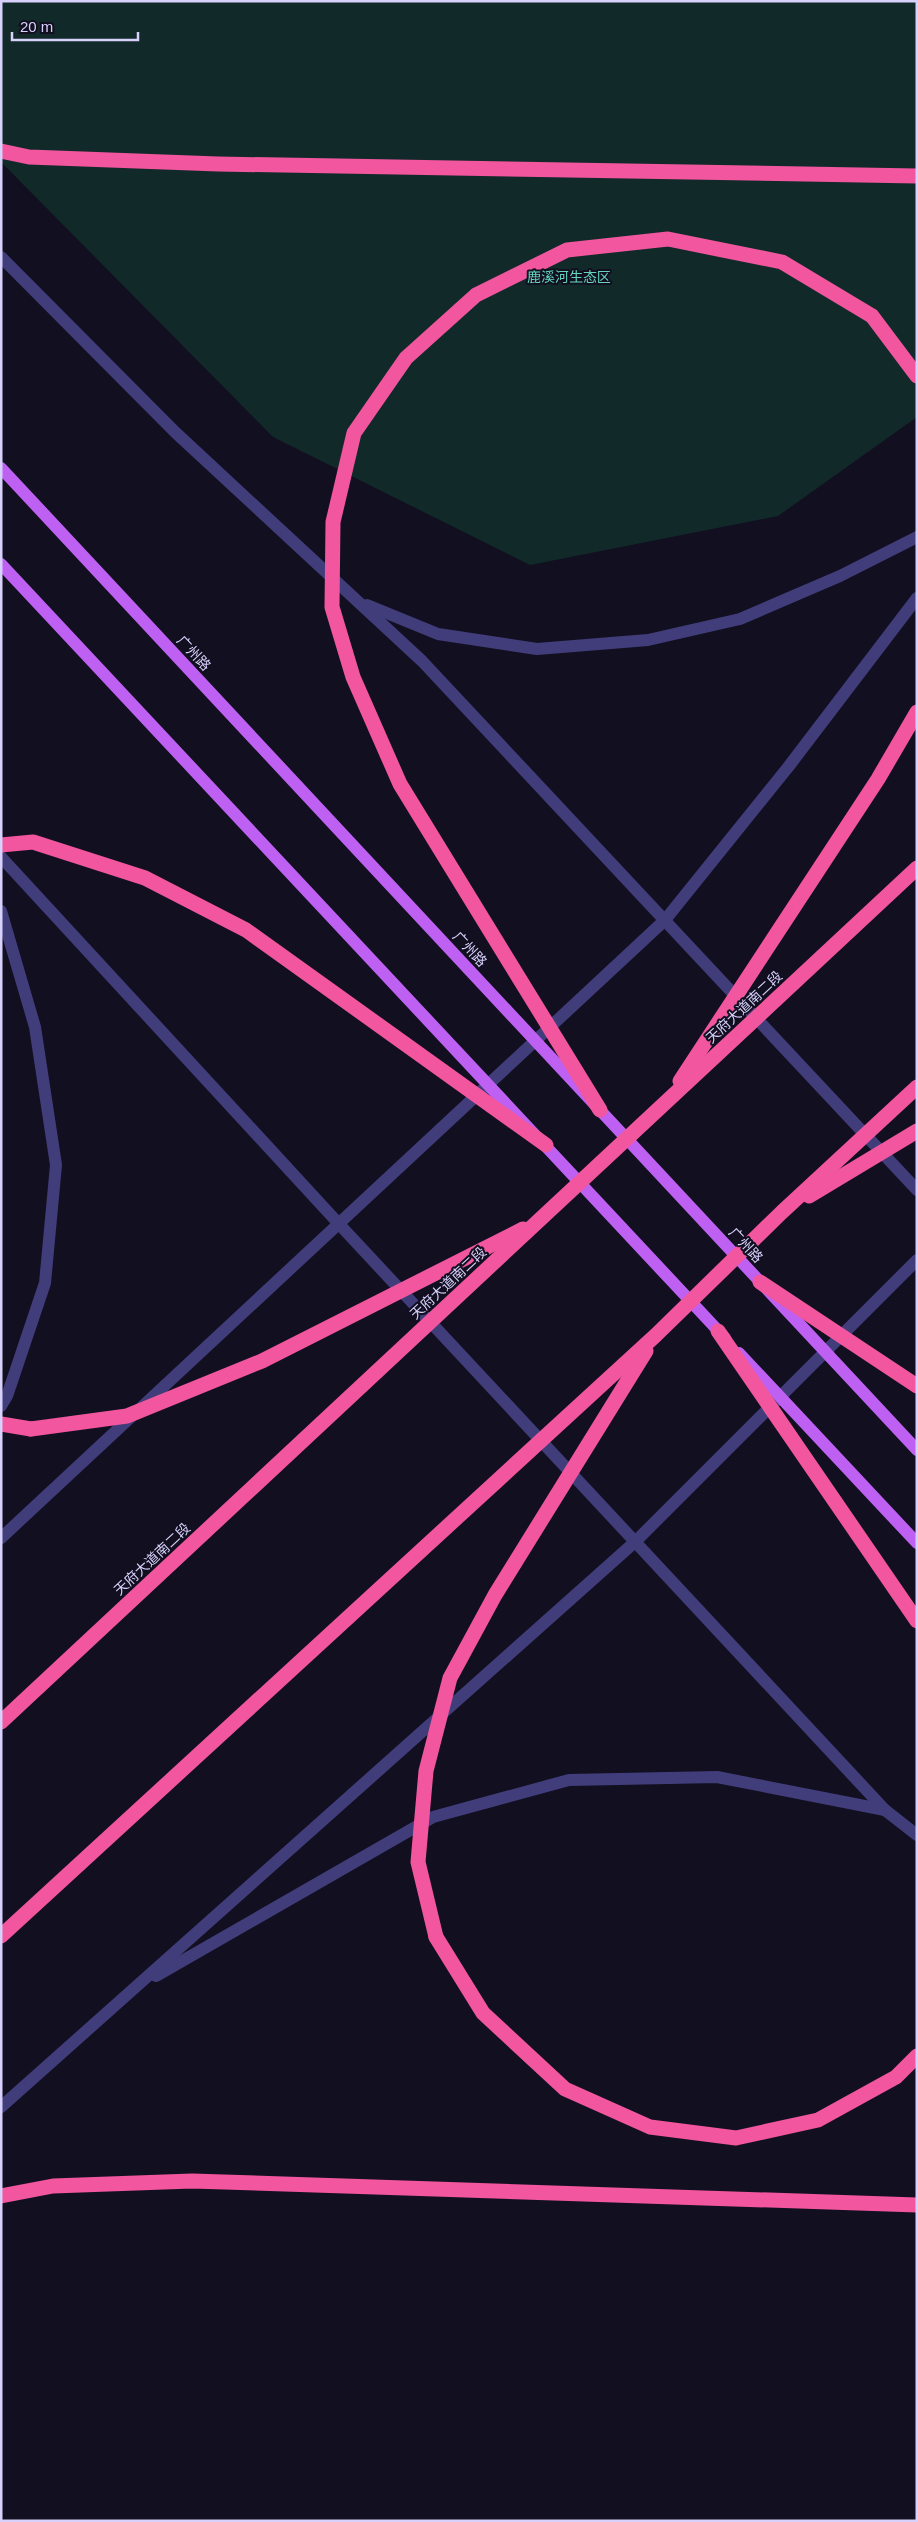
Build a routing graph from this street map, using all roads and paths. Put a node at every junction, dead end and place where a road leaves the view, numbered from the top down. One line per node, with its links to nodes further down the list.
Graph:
1 (1, 151): 2 (highway)
2 (917, 176)
3 (1, 257): 9 (street)
4 (917, 376): 18 (highway, bridge)
5 (1, 468): 18 (main road, 广州路, bridge)
6 (917, 537): 9 (street)
7 (1, 564): 20 (main road, bridge)
8 (917, 598): 15 (street)
9 (358, 601): 15 (street)
10 (917, 712): 17 (highway, bridge)
11 (1, 845): 20 (highway, bridge)
12 (1, 858): 24 (street)
13 (917, 868): 17 (highway, 天府大道南二段, bridge)
14 (1, 911): 30 (street)
15 (665, 920): 21 (street); 24 (street)
16 (917, 1087): 22 (highway, bridge)
17 (666, 1102): 23 (highway, 天府大道南二段, bridge)
18 (600, 1110): 26 (main road, 广州路, bridge)
19 (917, 1131): 22 (highway, bridge)
20 (546, 1146): 27 (main road, bridge)
21 (917, 1190)
22 (782, 1212): 28 (highway, bridge)
23 (538, 1222): 31 (highway, bridge); 37 (highway, 天府大道南二段, bridge)
24 (339, 1224): 33 (street); 34 (street)
25 (917, 1260): 34 (street)
26 (760, 1282): 29 (highway, bridge); 32 (main road, 广州路, bridge)
27 (718, 1331): 35 (main road, bridge); 36 (highway, bridge)
28 (656, 1335): 40 (highway, bridge); 42 (highway, bridge)
29 (917, 1386)
30 (1, 1406)
31 (1, 1424)
32 (917, 1450)
33 (1, 1538)
34 (636, 1540): 38 (street); 41 (street)
35 (917, 1543)
36 (917, 1621)
37 (1, 1722)
38 (885, 1810): 39 (street); 41 (street)
39 (917, 1835)
40 (1, 1936)
41 (132, 1990): 43 (street)
42 (917, 2056)
43 (1, 2107)
44 (1, 2196): 45 (highway)
45 (917, 2205)

